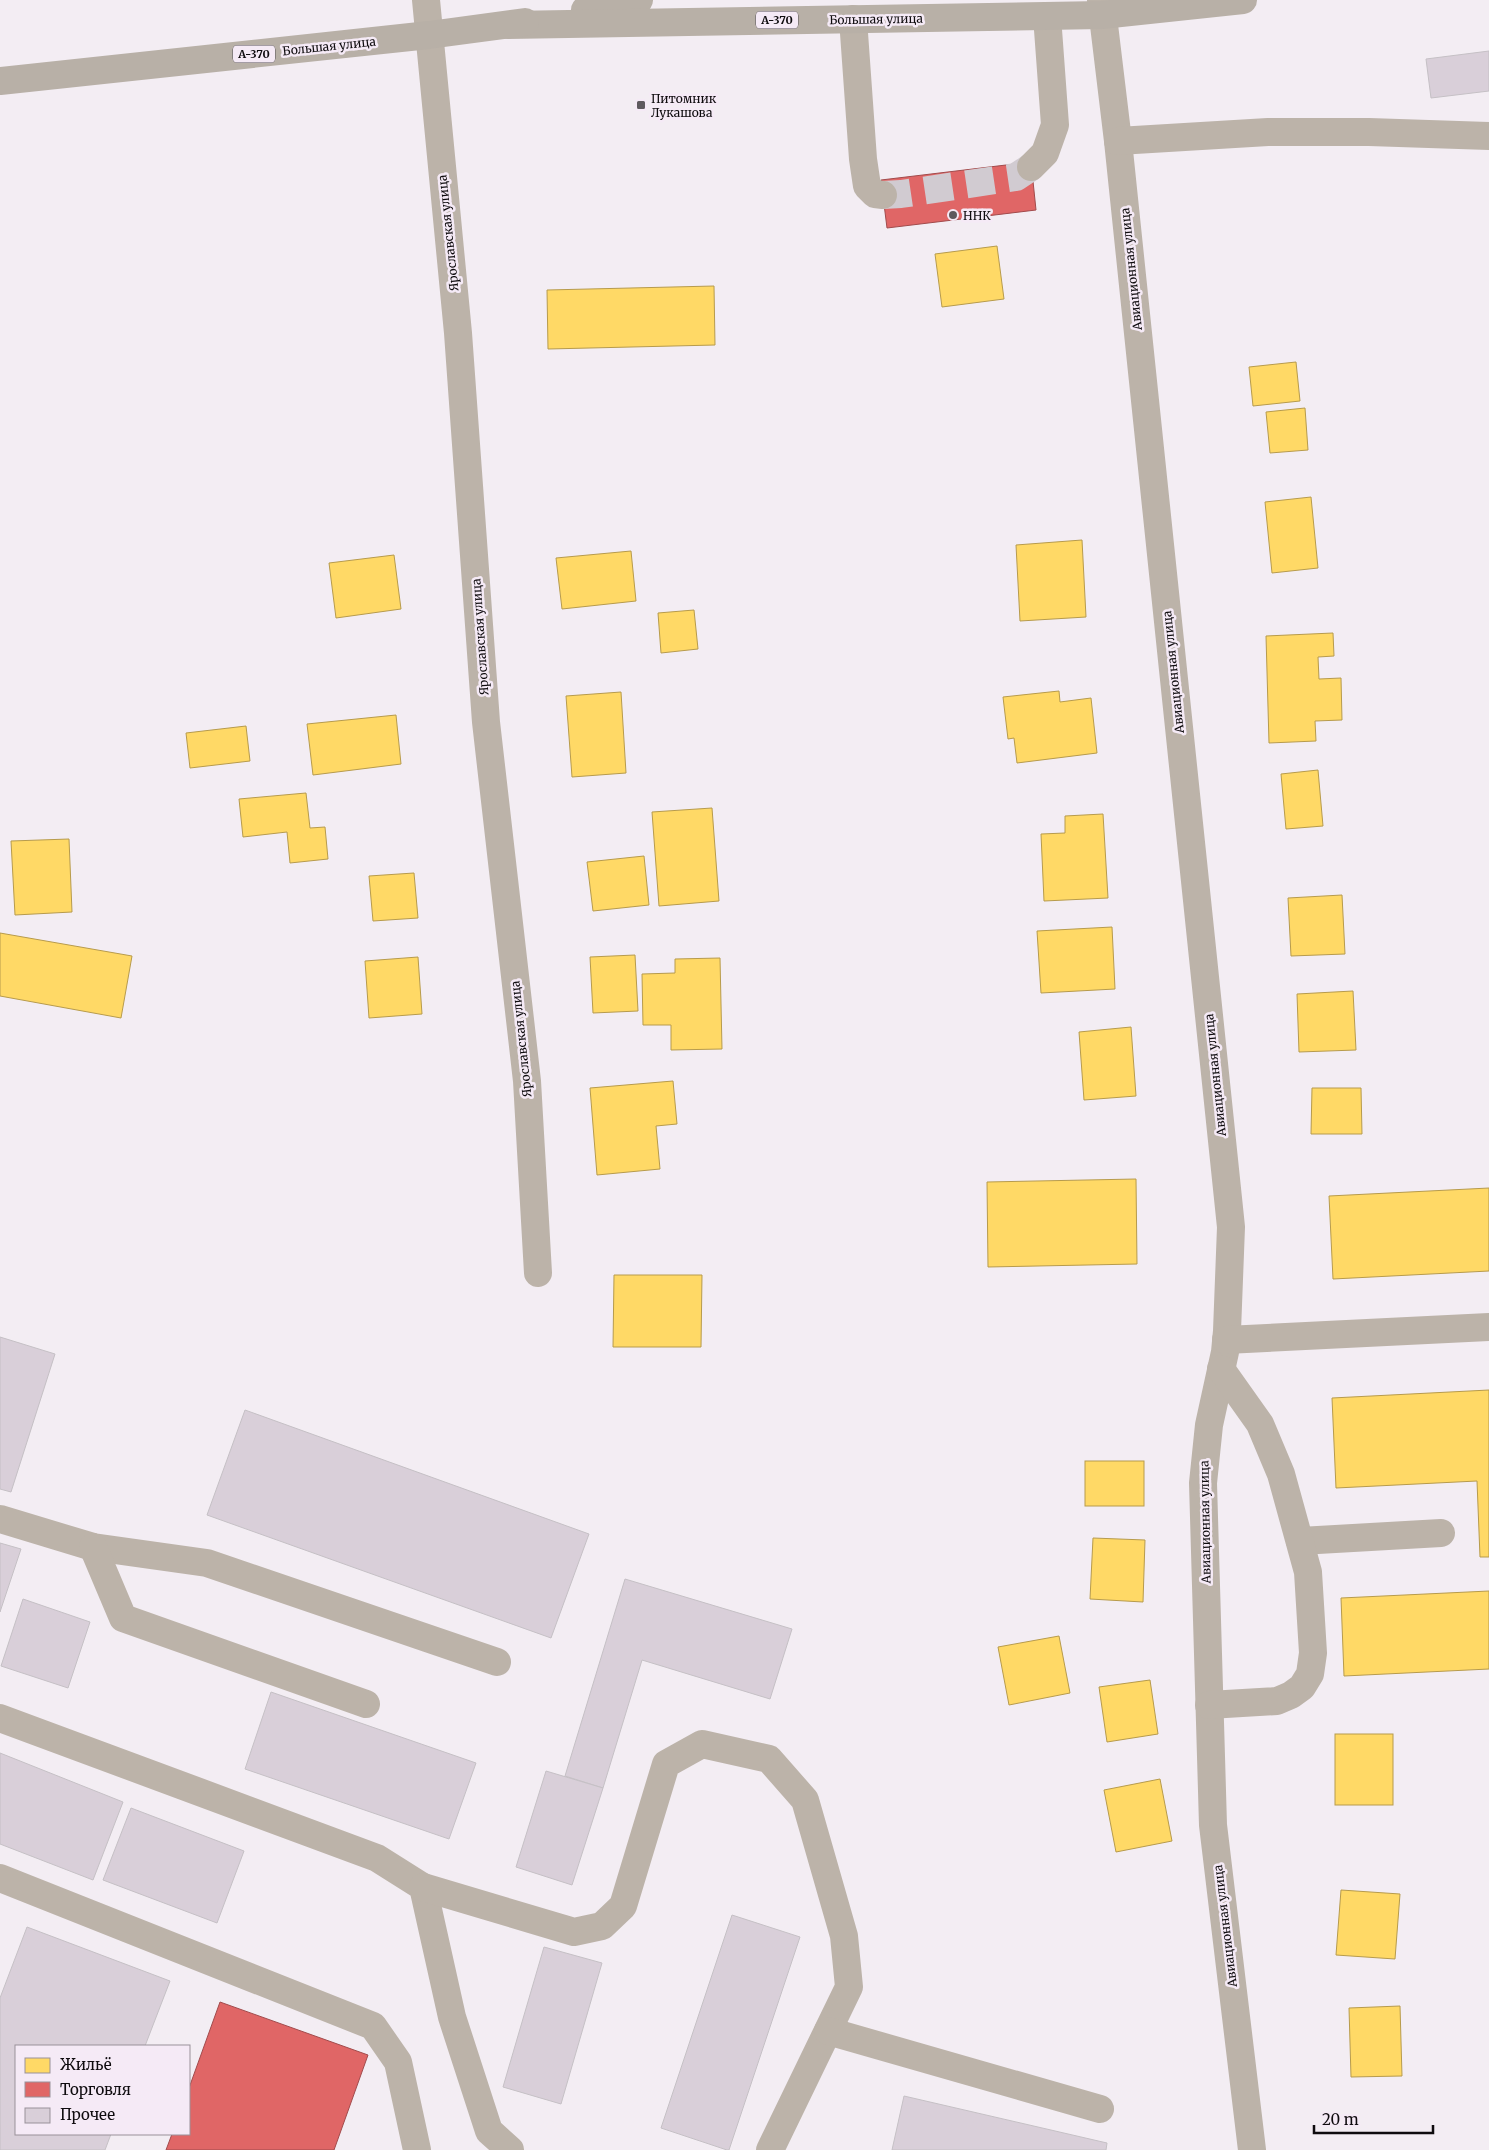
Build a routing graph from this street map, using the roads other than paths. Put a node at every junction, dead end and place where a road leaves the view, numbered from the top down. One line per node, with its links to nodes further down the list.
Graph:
1 (426, 0): 8 (street, Ярославская улица)
2 (639, 0): 7 (highway, Большая улица / А-370)
3 (1243, 0): 4 (highway, Большая улица / А-370)
4 (1101, 8): 5 (highway, Большая улица / А-370); 11 (street, Авиационная улица)
5 (1046, 16): 6 (highway, Большая улица / А-370); 12 (street)
6 (853, 19): 7 (highway, Большая улица / А-370); 13 (street)
7 (508, 25): 8 (highway, Большая улица / А-370)
8 (429, 35): 9 (highway, Большая улица / А-370); 14 (street, Ярославская улица)
9 (0, 81)
10 (1489, 136): 11 (street)
11 (1118, 141): 16 (street, Авиационная улица)
12 (1031, 167)
13 (883, 195)
14 (538, 1273)
15 (1489, 1327): 16 (street)
16 (1226, 1340): 17 (street, Авиационная улица)
17 (1222, 1369): 20 (street); 24 (street, Авиационная улица)
18 (0, 1519): 21 (street)
19 (1440, 1533): 20 (street)
20 (1300, 1541): 24 (street)
21 (93, 1547): 22 (street); 23 (street)
22 (497, 1662)
23 (366, 1704)
24 (1209, 1705): 33 (street, Авиационная улица)
25 (0, 1718): 27 (street)
26 (0, 1878): 30 (street)
27 (423, 1887): 28 (street); 31 (street)
28 (828, 2031): 29 (street); 32 (street)
29 (1100, 2109)
30 (417, 2150)
31 (510, 2150)
32 (770, 2150)
33 (1252, 2150)

